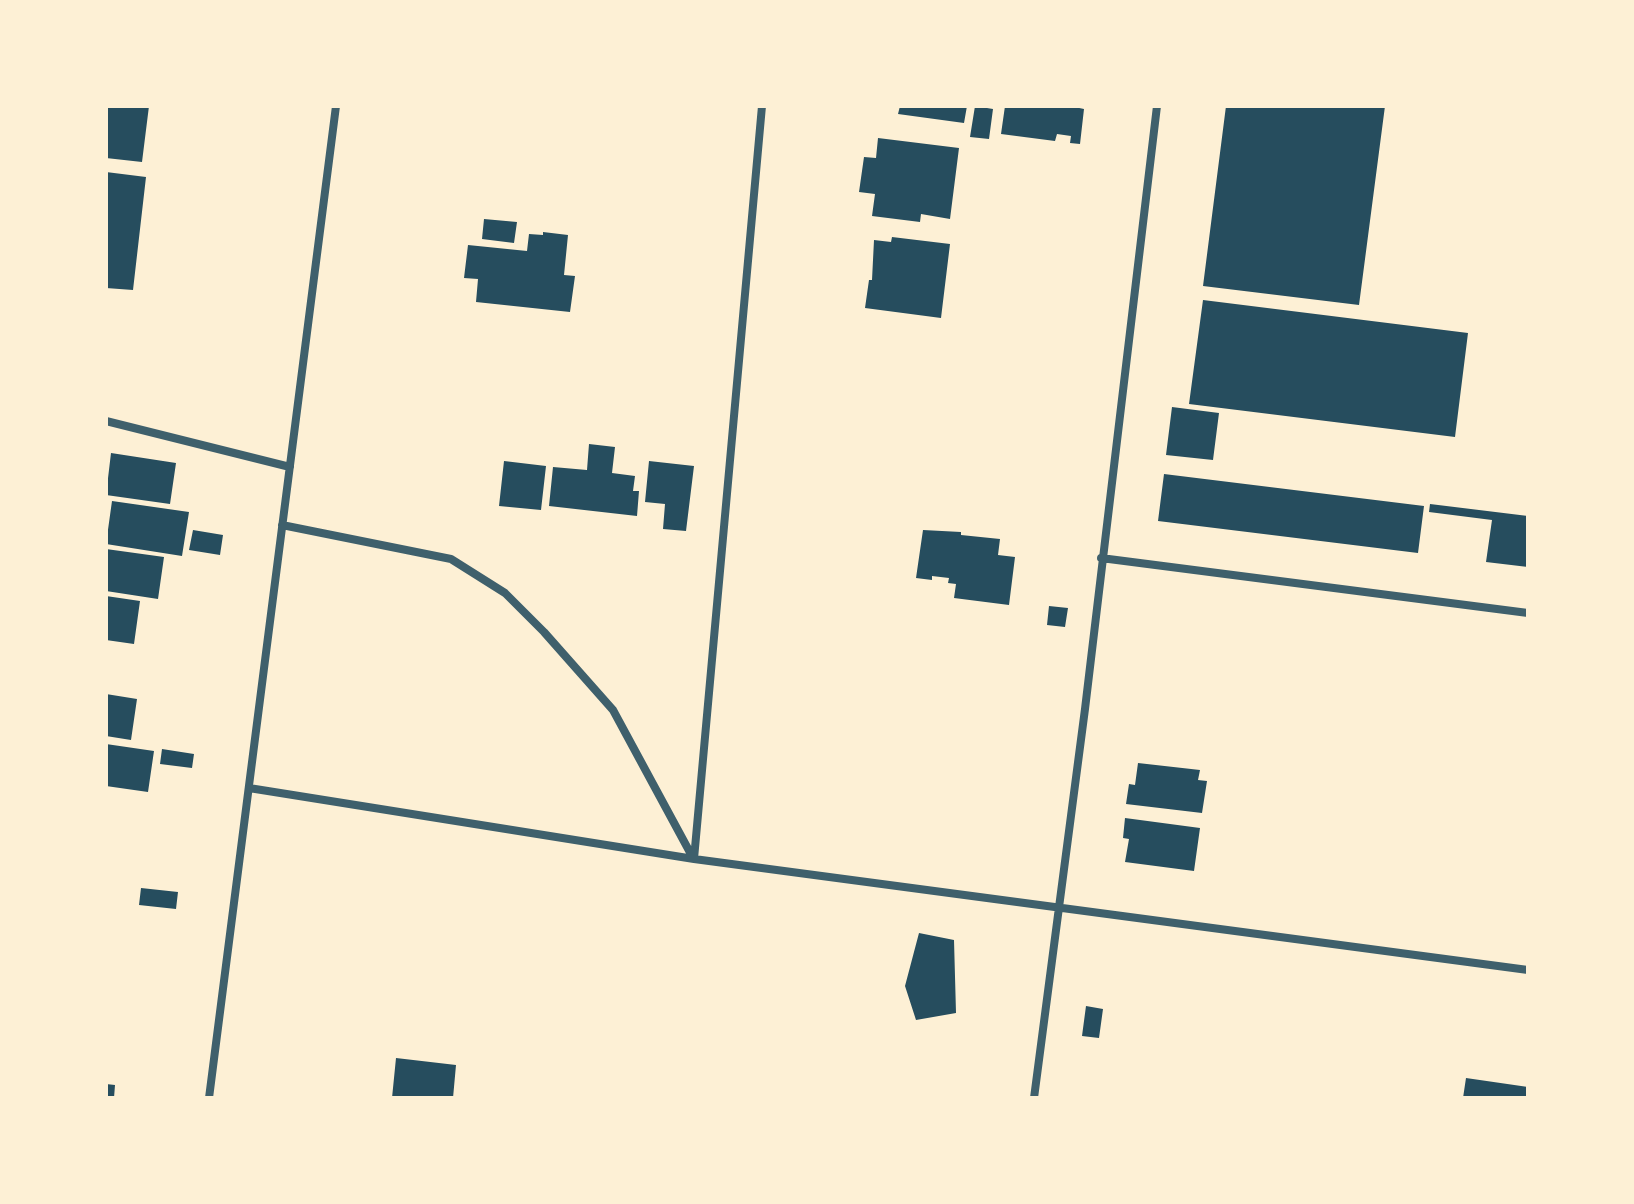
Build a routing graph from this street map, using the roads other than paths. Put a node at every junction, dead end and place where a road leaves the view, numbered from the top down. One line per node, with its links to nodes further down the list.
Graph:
1 (336, 106): 5 (street)
2 (762, 106): 10 (street)
3 (1157, 106): 7 (street)
4 (106, 421): 5 (street)
5 (290, 467): 6 (street)
6 (282, 525): 9 (street); 10 (street)
7 (1101, 558): 8 (street); 11 (street)
8 (1528, 613)
9 (249, 788): 10 (street); 13 (street)
10 (694, 859): 11 (street)
11 (1058, 908): 12 (street); 14 (street)
12 (1528, 970)
13 (209, 1098)
14 (1034, 1098)

